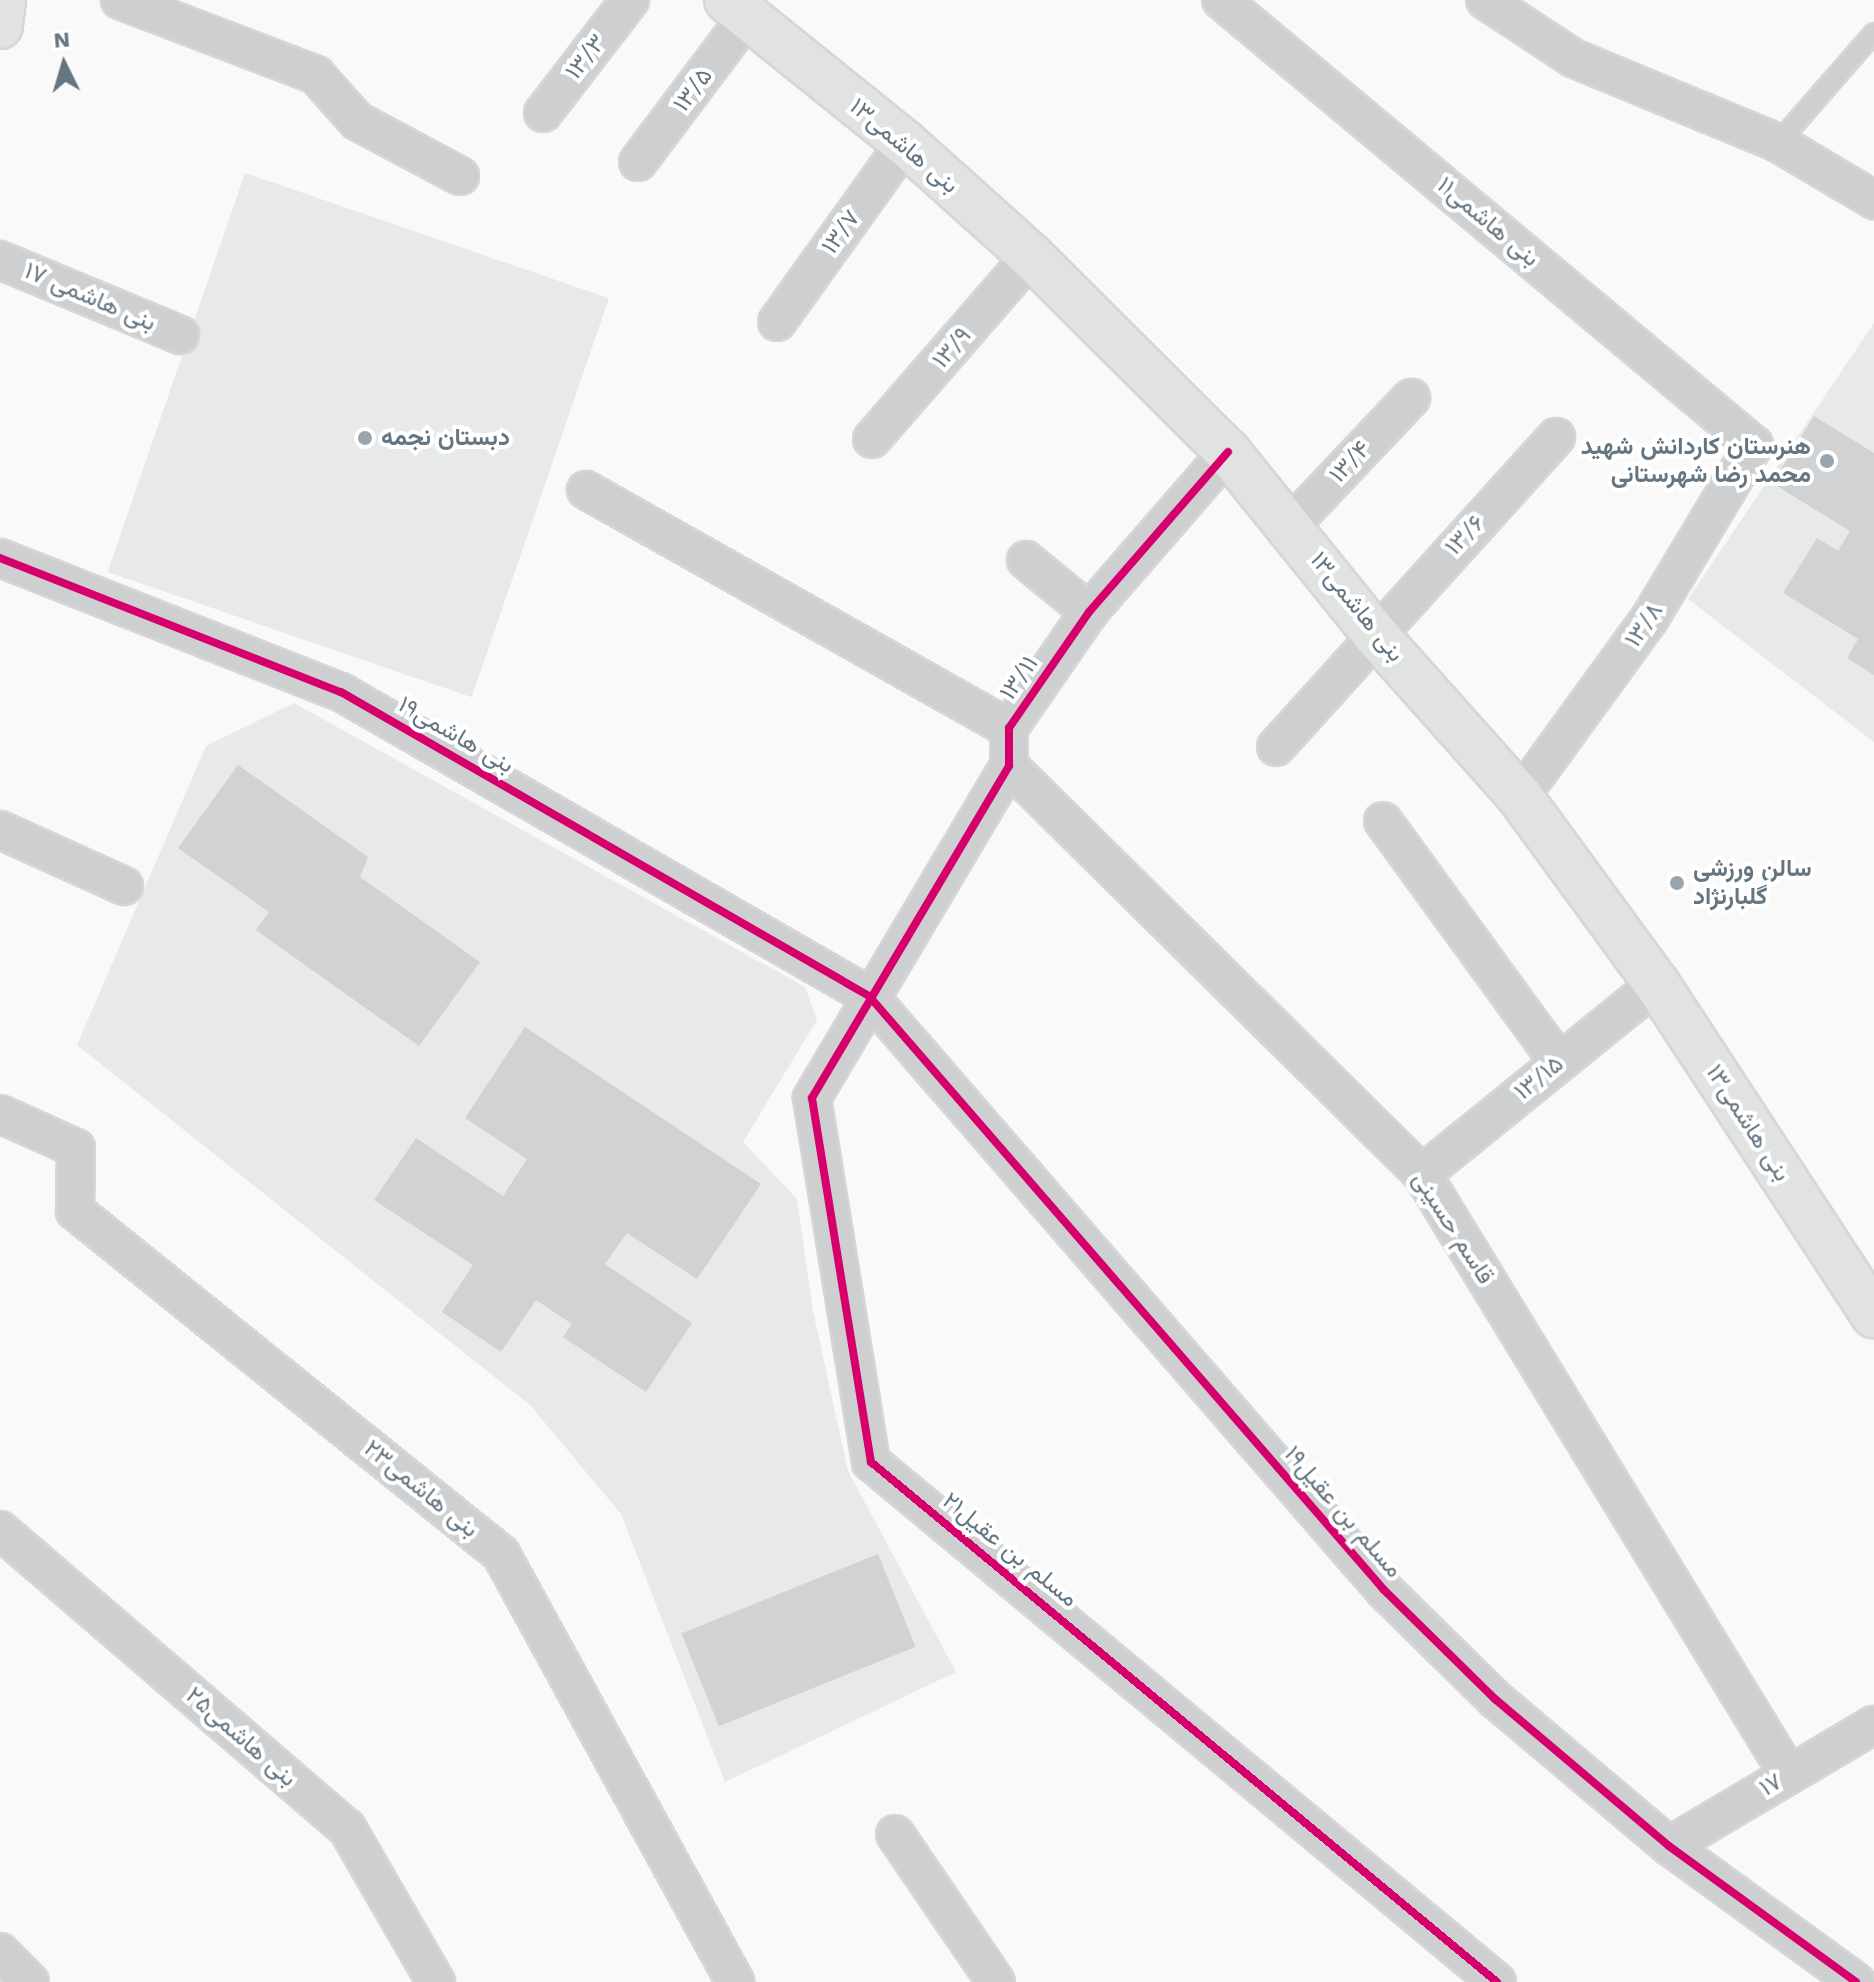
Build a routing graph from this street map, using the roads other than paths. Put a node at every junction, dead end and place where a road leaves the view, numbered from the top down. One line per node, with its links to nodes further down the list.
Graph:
1 (3, 0): 7 (street)
2 (120, 0): 13 (street)
3 (630, 0): 9 (street, ۱۳/۳)
4 (1221, 0): 22 (street, بنی هاشمی۱۱)
5 (1485, 0): 11 (street)
6 (737, 8): 10 (street, بنی هاشمی۱۳); 12 (street, ۱۳/۵)
7 (0, 26)
8 (1874, 33): 11 (lane)
9 (543, 113)
10 (905, 143): 15 (street, بنی هاشمی۱۳); 17 (street, ۱۳/۷)
11 (1778, 143): 14 (street)
12 (638, 162)
13 (460, 176)
14 (1874, 200)
15 (1031, 256): 21 (street, ۱۳/۹); 23 (street, بنی هاشمی۱۳)
16 (0, 260): 18 (street, ۱۷ بنی هاشمی)
17 (777, 322)
18 (180, 335)
19 (1411, 398): 25 (street, ۱۳/۴)
20 (1556, 437): 29 (street, ۱۳/۶)
21 (872, 439)
22 (1754, 445): 33 (street, ۱۳/۸)
23 (1228, 452): 25 (street, بنی هاشمی۱۳); 28 (street, ۱۳/۱۱)
24 (586, 490): 30 (street)
25 (1289, 527): 29 (street, بنی هاشمی۱۳)
26 (0, 558): 38 (street, بنی هاشمی۱۹)
27 (1026, 560): 28 (street)
28 (1089, 612): 30 (street, ۱۳/۱۱)
29 (1375, 634): 31 (street, ۱۳/۶); 33 (street, بنی هاشمی۱۳)
30 (1009, 728): 32 (street, ۱۳/۱۱)
31 (1276, 747)
32 (1009, 766): 38 (street); 41 (street, قاسم حسینی)
33 (1520, 797): 37 (street, بنی هاشمی۱۳)
34 (1383, 821): 39 (street)
35 (0, 830): 36 (street)
36 (124, 886)
37 (1657, 984): 39 (street, ۱۳/۱۵); 42 (street, بنی هاشمی۱۳)
38 (869, 996): 47 (street, مسلم بن عقیل۱۹); 53 (street, مسلم بن عقیل۲۱)
39 (1559, 1062): 41 (street, ۱۳/۱۵)
40 (0, 1114): 51 (street, بنی هاشمی۲۳)
41 (1422, 1174): 45 (street, قاسم حسینی)
42 (1874, 1315)
43 (0, 1530): 50 (street, بنی هاشمی۲۵)
44 (1874, 1725): 45 (street, ۱۷)
45 (1789, 1775): 47 (street, ۱۷)
46 (895, 1834): 52 (street)
47 (1669, 1846): 54 (street, مسلم بن عقیل۱۹)
48 (0, 1952): 49 (street)
49 (30, 1982)
50 (436, 1982)
51 (735, 1982)
52 (996, 1982)
53 (1497, 1982)
54 (1856, 1982)

